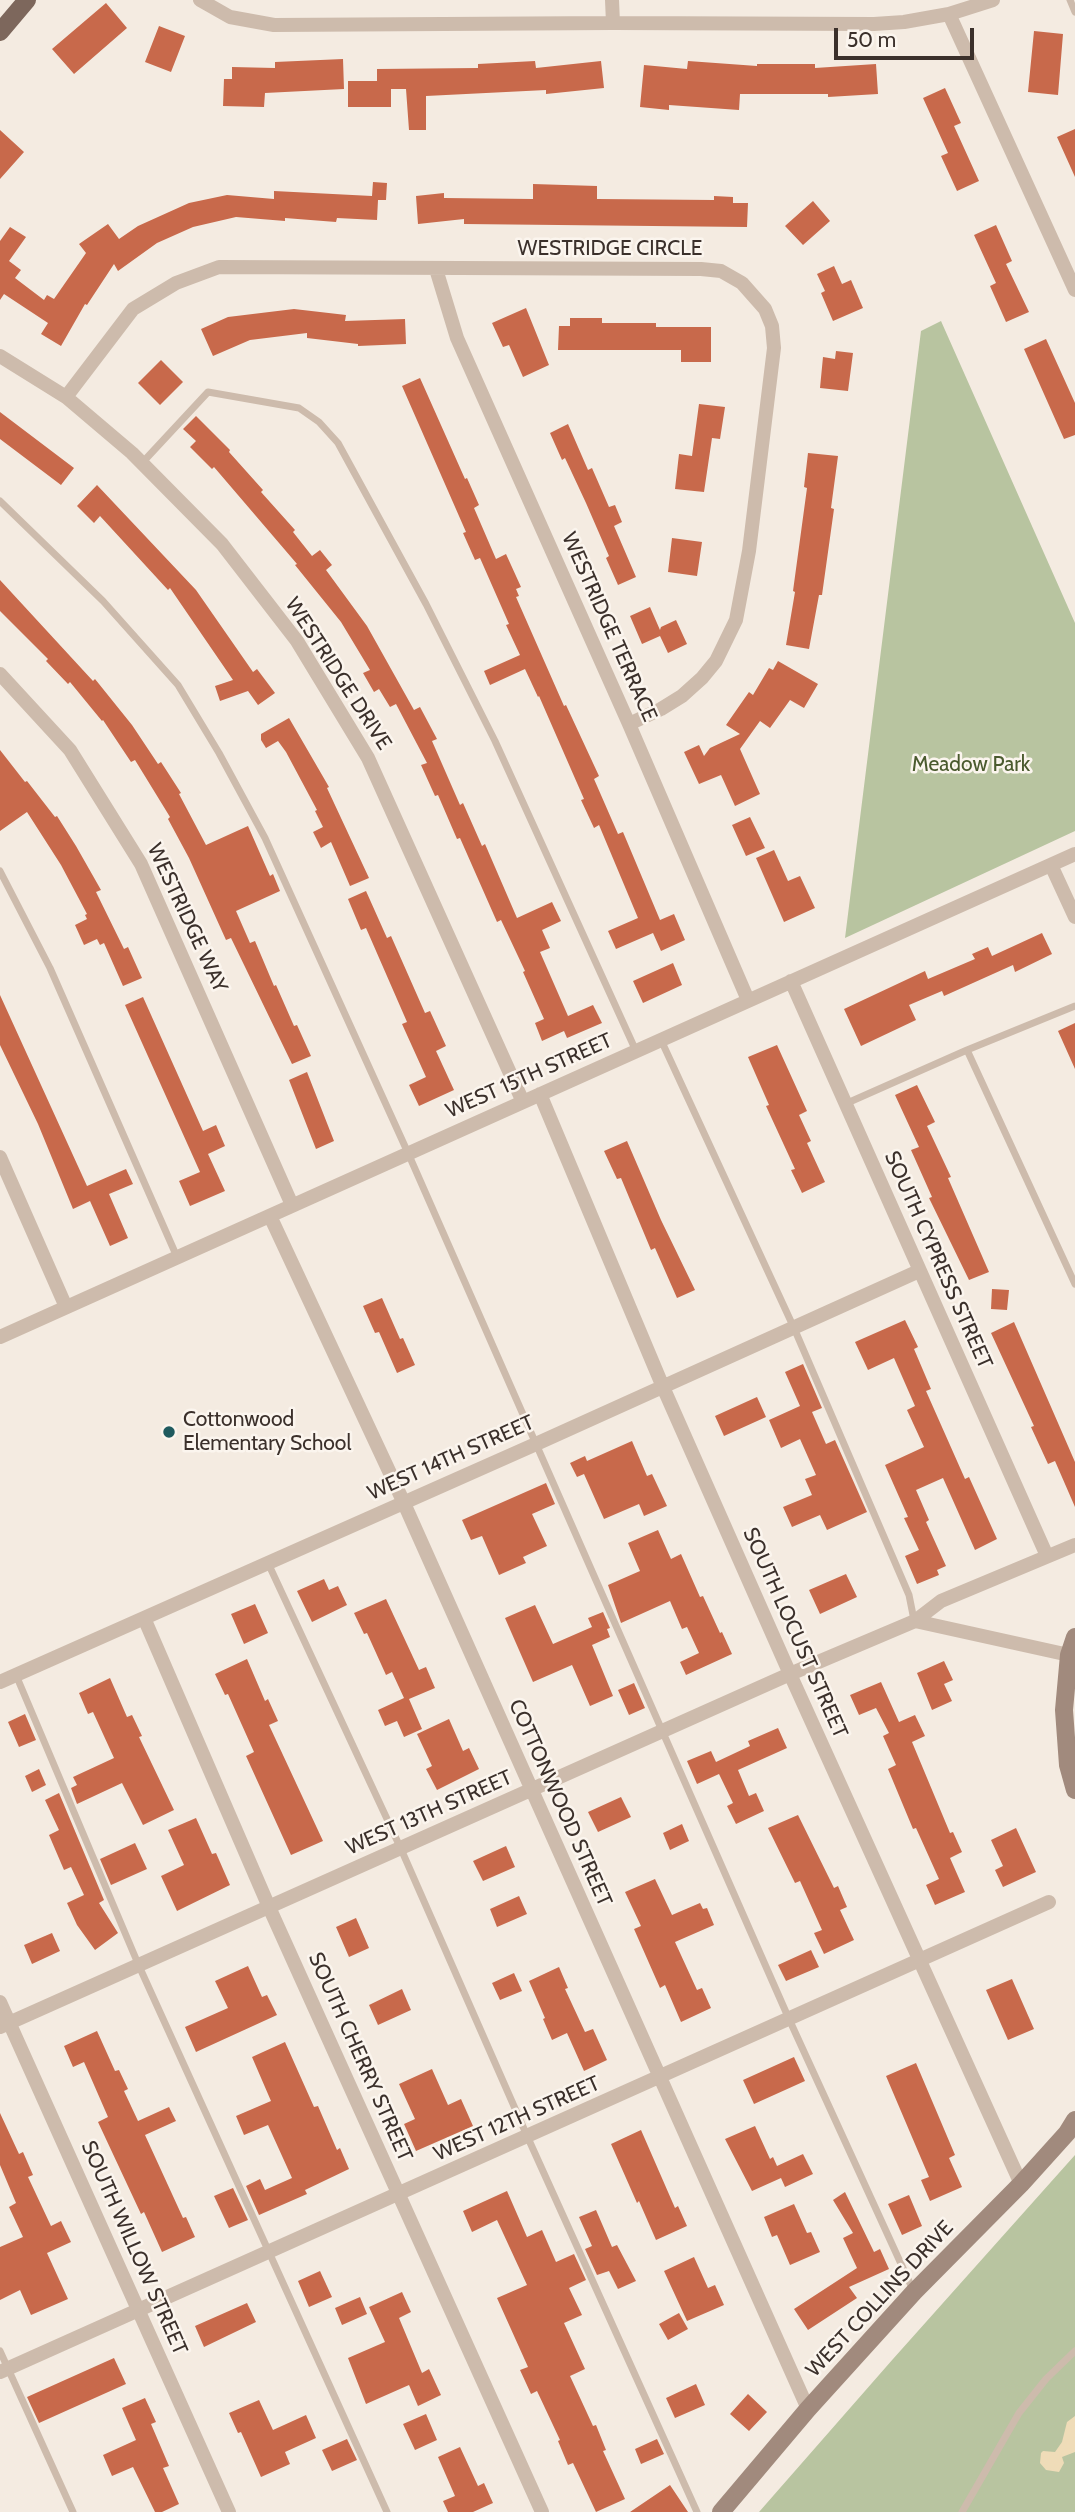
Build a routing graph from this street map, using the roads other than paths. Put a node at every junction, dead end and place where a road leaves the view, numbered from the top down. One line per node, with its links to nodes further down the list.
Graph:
1 (27, 0): 9 (main road)
2 (200, 0): 8 (street)
3 (612, 0): 8 (street)
4 (993, 0): 7 (street)
5 (1070, 0): 6 (lane)
6 (1075, 12)
7 (949, 14): 8 (street); 11 (street)
8 (613, 23)
9 (0, 32)
10 (436, 269): 13 (street, WESTRIDGE CIRCLE); 17 (street, WESTRIDGE TERRACE); 17 (street, WESTRIDGE CIRCLE)
11 (1075, 290)
12 (0, 356): 13 (street, WESTRIDGE DRIVE)
13 (66, 397): 14 (street, WESTRIDGE DRIVE)
14 (142, 463): 27 (lane); 29 (street, WESTRIDGE DRIVE)
15 (0, 501): 31 (lane)
16 (0, 674): 33 (street, WESTRIDGE WAY)
17 (629, 724): 23 (street, WESTRIDGE TERRACE)
18 (1075, 854): 19 (street, WEST 15TH STREET)
19 (1051, 864): 21 (street); 22 (street, WEST 15TH STREET)
20 (0, 871): 35 (lane)
21 (1075, 917)
22 (791, 982): 23 (street, WEST 15TH STREET); 30 (street, SOUTH CYPRESS STREET)
23 (748, 1000): 25 (street, WEST 15TH STREET)
24 (1075, 1006): 26 (lane)
25 (662, 1040): 27 (street, WEST 15TH STREET); 39 (lane)
26 (967, 1050): 30 (lane); 37 (lane)
27 (636, 1051): 28 (street, WEST 15TH STREET)
28 (540, 1094): 29 (street, WEST 15TH STREET); 41 (street, SOUTH LOCUST STREET)
29 (523, 1102): 31 (street, WEST 15TH STREET)
30 (845, 1104): 36 (street, SOUTH CYPRESS STREET)
31 (408, 1153): 33 (street, WEST 15TH STREET); 42 (lane)
32 (0, 1157): 38 (street)
33 (292, 1206): 34 (street, WEST 15TH STREET)
34 (270, 1216): 35 (street, WEST 15TH STREET); 43 (street, COTTONWOOD STREET)
35 (177, 1257): 38 (street, WEST 15TH STREET)
36 (919, 1271): 39 (street, WEST 14TH STREET); 45 (street, SOUTH CYPRESS STREET)
37 (1075, 1284)
38 (66, 1307): 40 (street, WEST 15TH STREET)
39 (794, 1328): 41 (street, WEST 14TH STREET); 48 (lane)
40 (0, 1337)
41 (663, 1387): 42 (street, WEST 14TH STREET); 51 (street, SOUTH LOCUST STREET)
42 (536, 1444): 43 (street, WEST 14TH STREET); 54 (lane)
43 (403, 1501): 46 (street, WEST 14TH STREET); 55 (street, COTTONWOOD STREET)
44 (1075, 1545): 45 (street, WEST 13TH STREET)
45 (1047, 1556): 48 (street, WEST 13TH STREET)
46 (268, 1563): 47 (street, WEST 14TH STREET); 57 (lane)
47 (144, 1618): 52 (street, WEST 14TH STREET); 59 (street, SOUTH CHERRY STREET)
48 (915, 1620): 50 (street); 51 (street, WEST 13TH STREET)
49 (1075, 1637): 50 (main road)
50 (1069, 1655): 56 (main road)
51 (790, 1674): 54 (street, WEST 13TH STREET); 60 (street, SOUTH LOCUST STREET)
52 (16, 1675): 53 (street, WEST 14TH STREET); 61 (lane)
53 (0, 1682)
54 (663, 1732): 55 (street, WEST 13TH STREET); 63 (lane)
55 (532, 1790): 57 (street, WEST 13TH STREET); 65 (street, COTTONWOOD STREET)
56 (1075, 1790)
57 (401, 1849): 59 (street, WEST 13TH STREET); 67 (lane)
58 (1049, 1902): 60 (street, WEST 12TH STREET)
59 (269, 1907): 61 (street, WEST 13TH STREET); 69 (street, SOUTH CHERRY STREET)
60 (919, 1961): 63 (street, WEST 12TH STREET); 68 (street, SOUTH LOCUST STREET)
61 (139, 1966): 64 (street, WEST 13TH STREET); 70 (lane)
62 (0, 2002): 64 (street, SOUTH WILLOW STREET)
63 (789, 2020): 65 (street, WEST 12TH STREET); 71 (lane)
64 (5, 2025): 72 (street, SOUTH WILLOW STREET)
65 (659, 2078): 67 (street, WEST 12TH STREET); 76 (street, COTTONWOOD STREET)
66 (1075, 2120): 68 (main road, WEST COLLINS DRIVE)
67 (527, 2137): 69 (street, WEST 12TH STREET); 81 (lane)
68 (1021, 2184): 71 (main road, WEST COLLINS DRIVE)
69 (400, 2194): 70 (street, WEST 12TH STREET); 80 (street, SOUTH CHERRY STREET)
70 (270, 2252): 72 (street, WEST 12TH STREET); 79 (lane)
71 (914, 2292): 76 (main road, WEST COLLINS DRIVE)
72 (139, 2310): 75 (street, WEST 12TH STREET); 78 (street, SOUTH WILLOW STREET)
73 (0, 2351): 75 (lane)
74 (1075, 2351): 83 (lane)
75 (4, 2370): 77 (lane)
76 (808, 2409): 82 (main road, WEST COLLINS DRIVE)
77 (73, 2512)
78 (229, 2512)
79 (387, 2512)
80 (542, 2512)
81 (697, 2512)
82 (721, 2512)
83 (962, 2512)

